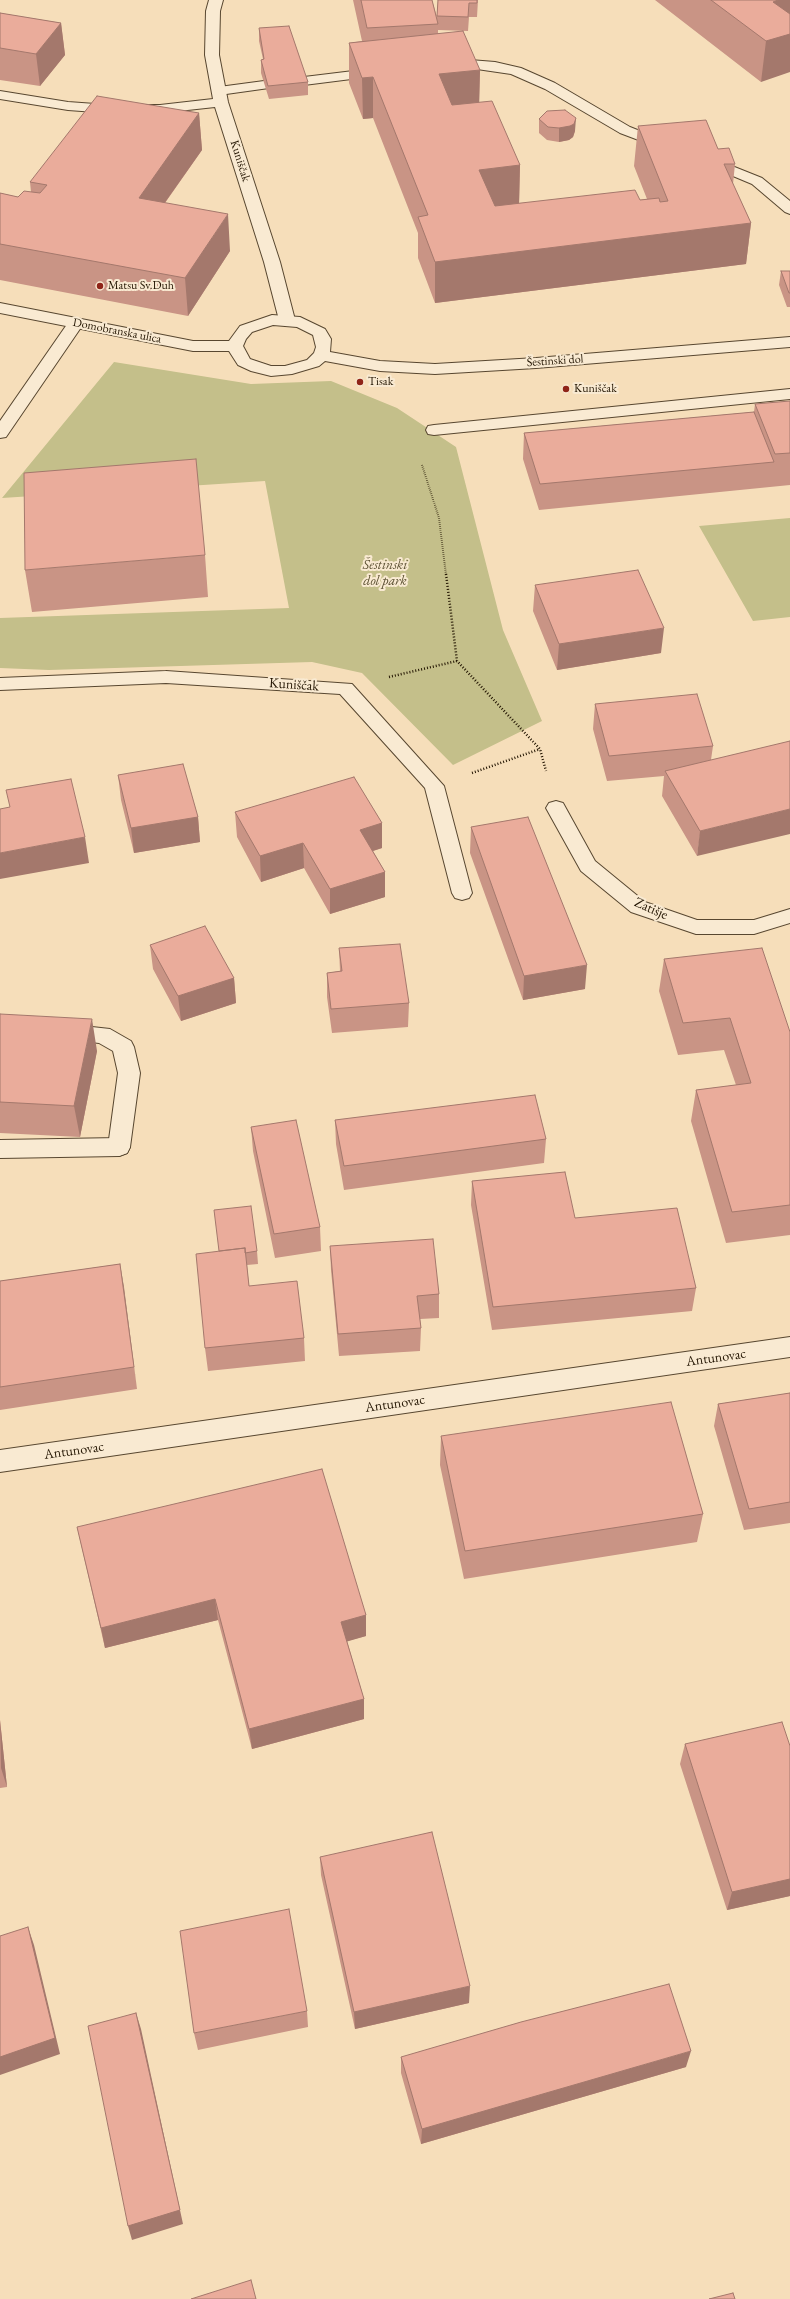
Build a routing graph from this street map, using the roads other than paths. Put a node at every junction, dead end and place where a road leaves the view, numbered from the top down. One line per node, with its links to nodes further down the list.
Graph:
1 (216, 0): 7 (street, Kuniščak)
2 (431, 67): 8 (street)
3 (394, 71): 4 (street)
4 (304, 81)
5 (264, 85): 7 (street)
6 (0, 95): 7 (street)
7 (220, 97): 12 (street, Kuniščak)
8 (681, 151)
9 (695, 156): 10 (street)
10 (790, 209)
11 (0, 308): 13 (street, Domobranska ulica)
12 (287, 320): 15 (street); 16 (street)
13 (76, 323): 15 (street, Domobranska ulica); 19 (street)
14 (790, 342): 16 (street, Šestinski dol)
15 (235, 346): 16 (street)
16 (321, 355)
17 (790, 394): 18 (street)
18 (434, 430)
19 (0, 433)
20 (0, 684): 22 (street, Kuniščak)
21 (556, 808): 23 (street, Zatišje)
22 (462, 893)
23 (790, 916)
24 (47, 1032): 25 (street)
25 (0, 1149)
26 (790, 1347): 27 (street, Antunovac)
27 (0, 1462)

